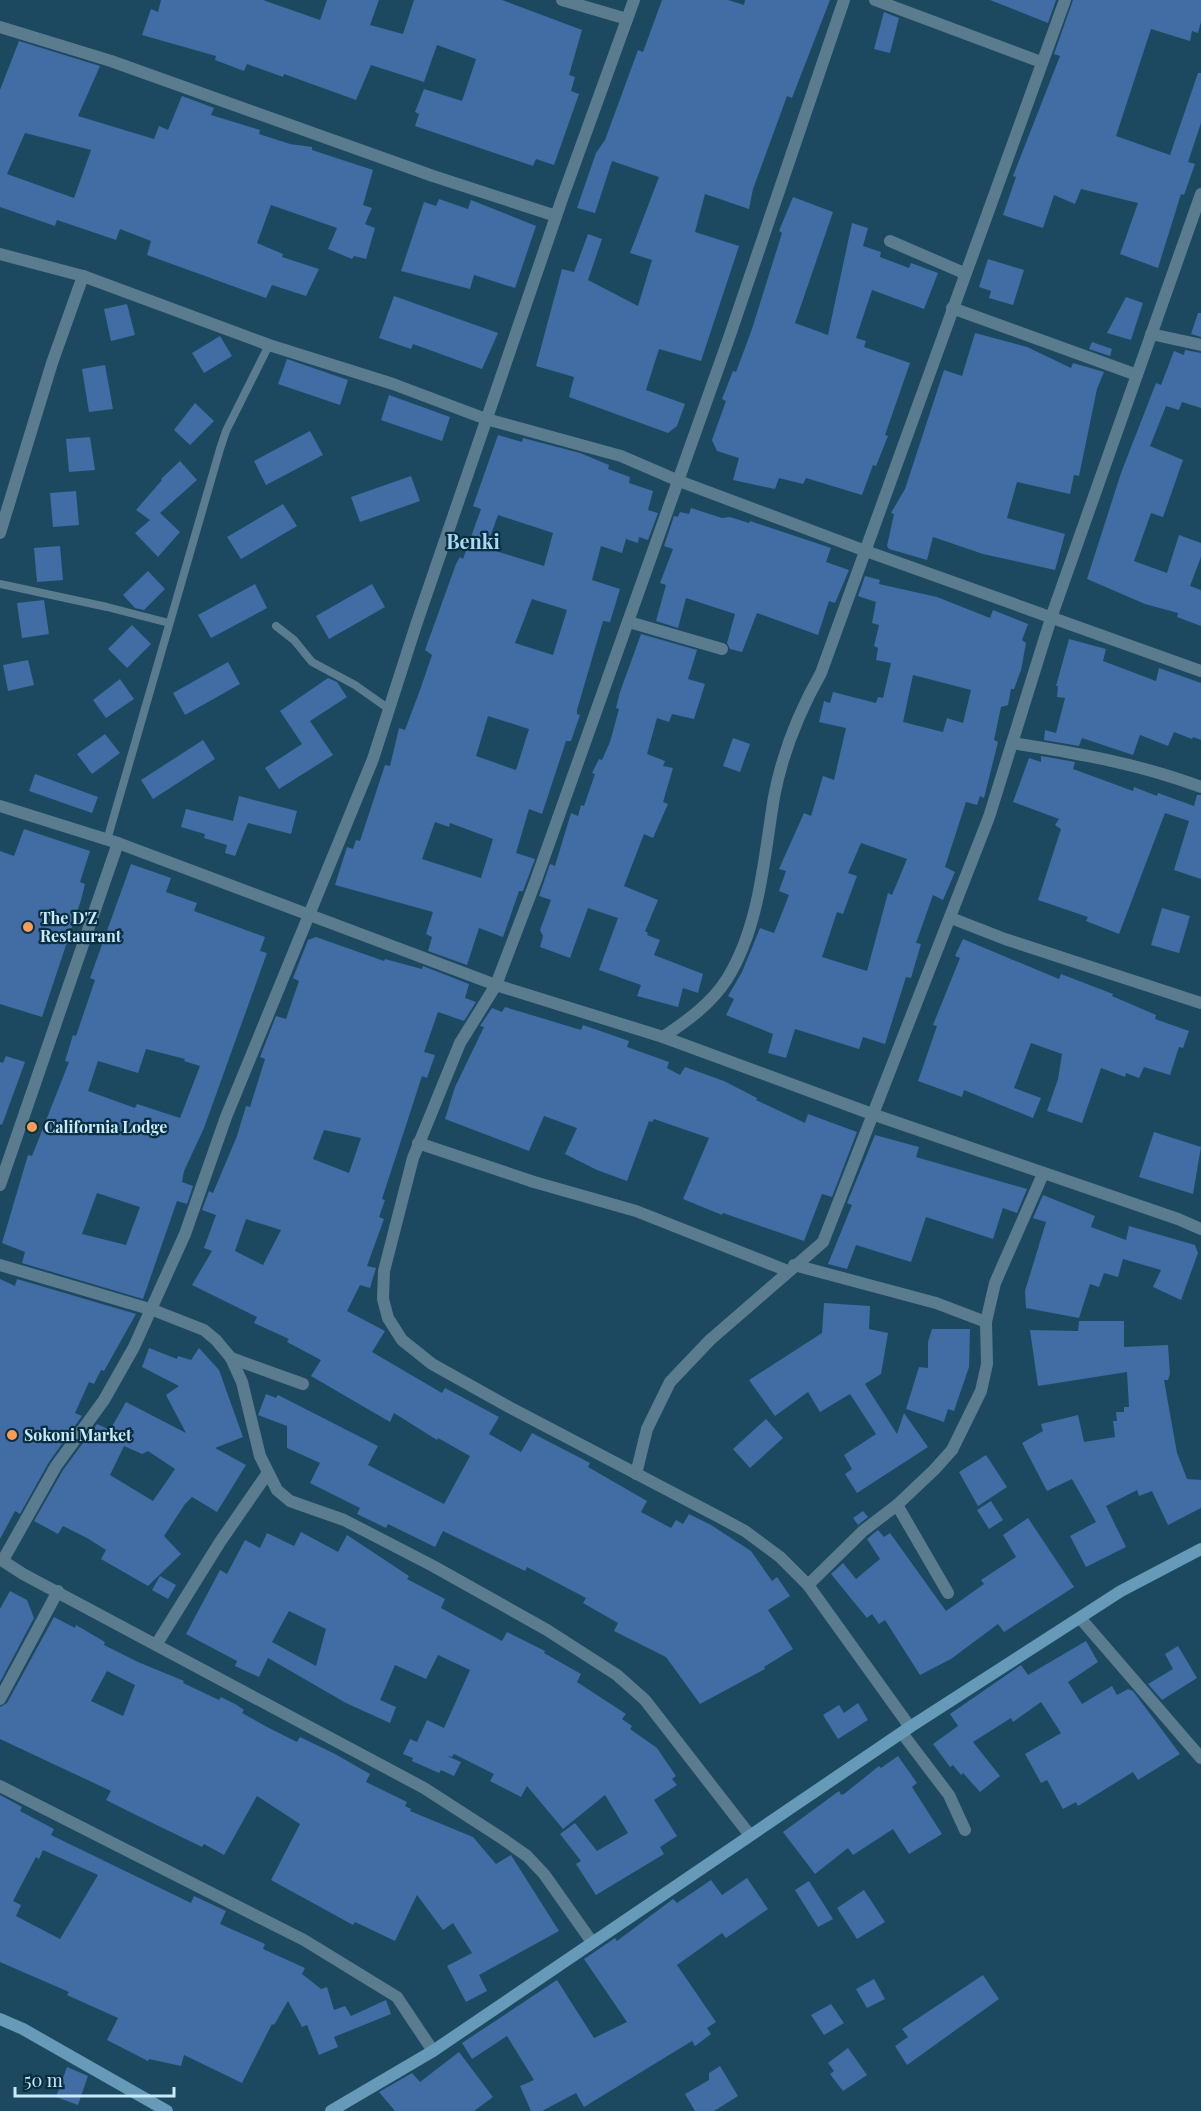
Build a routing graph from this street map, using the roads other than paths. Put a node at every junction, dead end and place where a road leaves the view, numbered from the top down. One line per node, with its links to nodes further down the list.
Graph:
1 (562, 0): 6 (street)
2 (634, 0): 6 (street)
3 (844, 0): 21 (street)
4 (875, 0): 8 (street)
5 (1065, 0): 8 (street)
6 (627, 19): 10 (street)
7 (0, 27): 10 (street)
8 (1041, 62): 13 (street)
9 (1201, 194): 16 (street)
10 (556, 216): 20 (street)
11 (890, 241): 13 (street)
12 (0, 254): 14 (street)
13 (964, 273): 15 (street)
14 (83, 276): 17 (street); 22 (street)
15 (952, 308): 19 (street); 23 (street)
16 (1151, 334): 18 (street); 19 (street)
17 (269, 345): 20 (street); 27 (lane)
18 (1201, 345)
19 (1137, 375): 25 (street)
20 (486, 419): 21 (street); 31 (street)
21 (679, 481): 23 (street); 26 (street)
22 (0, 533)
23 (863, 550): 25 (street); 40 (street)
24 (0, 584): 27 (lane)
25 (1052, 615): 30 (street); 32 (street)
26 (629, 622): 29 (street); 38 (street)
27 (169, 624): 35 (lane)
28 (276, 626): 31 (lane)
29 (722, 649)
30 (1201, 671)
31 (389, 709): 36 (street)
32 (1012, 743): 33 (street); 37 (street)
33 (1201, 787)
34 (0, 806): 35 (street)
35 (112, 842): 36 (street); 44 (street)
36 (308, 915): 38 (street); 48 (street)
37 (951, 918): 39 (street); 41 (street)
38 (496, 985): 40 (street); 42 (street)
39 (1201, 1003)
40 (663, 1037): 41 (street)
41 (872, 1114): 43 (street); 47 (street)
42 (418, 1143): 47 (street); 53 (street)
43 (1043, 1174): 45 (street); 49 (street)
44 (0, 1185)
45 (1201, 1229)
46 (0, 1265): 48 (street)
47 (791, 1268): 49 (street); 53 (street)
48 (153, 1310): 50 (street); 56 (street)
49 (986, 1322): 54 (street)
50 (231, 1358): 51 (street); 52 (street)
51 (303, 1384)
52 (267, 1474): 61 (street); 67 (street)
53 (636, 1474): 57 (street)
54 (897, 1505): 57 (street); 59 (street)
55 (1201, 1549): 60 (main road)
56 (1, 1559): 58 (street)
57 (808, 1585): 63 (street)
58 (58, 1591): 61 (street); 62 (street)
59 (948, 1593)
60 (1081, 1619): 63 (main road); 64 (street)
61 (156, 1645): 68 (street)
62 (0, 1699)
63 (906, 1730): 66 (street); 67 (main road)
64 (1201, 1758)
65 (0, 1786): 70 (street)
66 (965, 1830)
67 (749, 1834): 68 (main road)
68 (592, 1942): 70 (main road)
69 (0, 2019): 71 (main road)
70 (433, 2051): 72 (main road)
71 (167, 2111)
72 (331, 2111)

